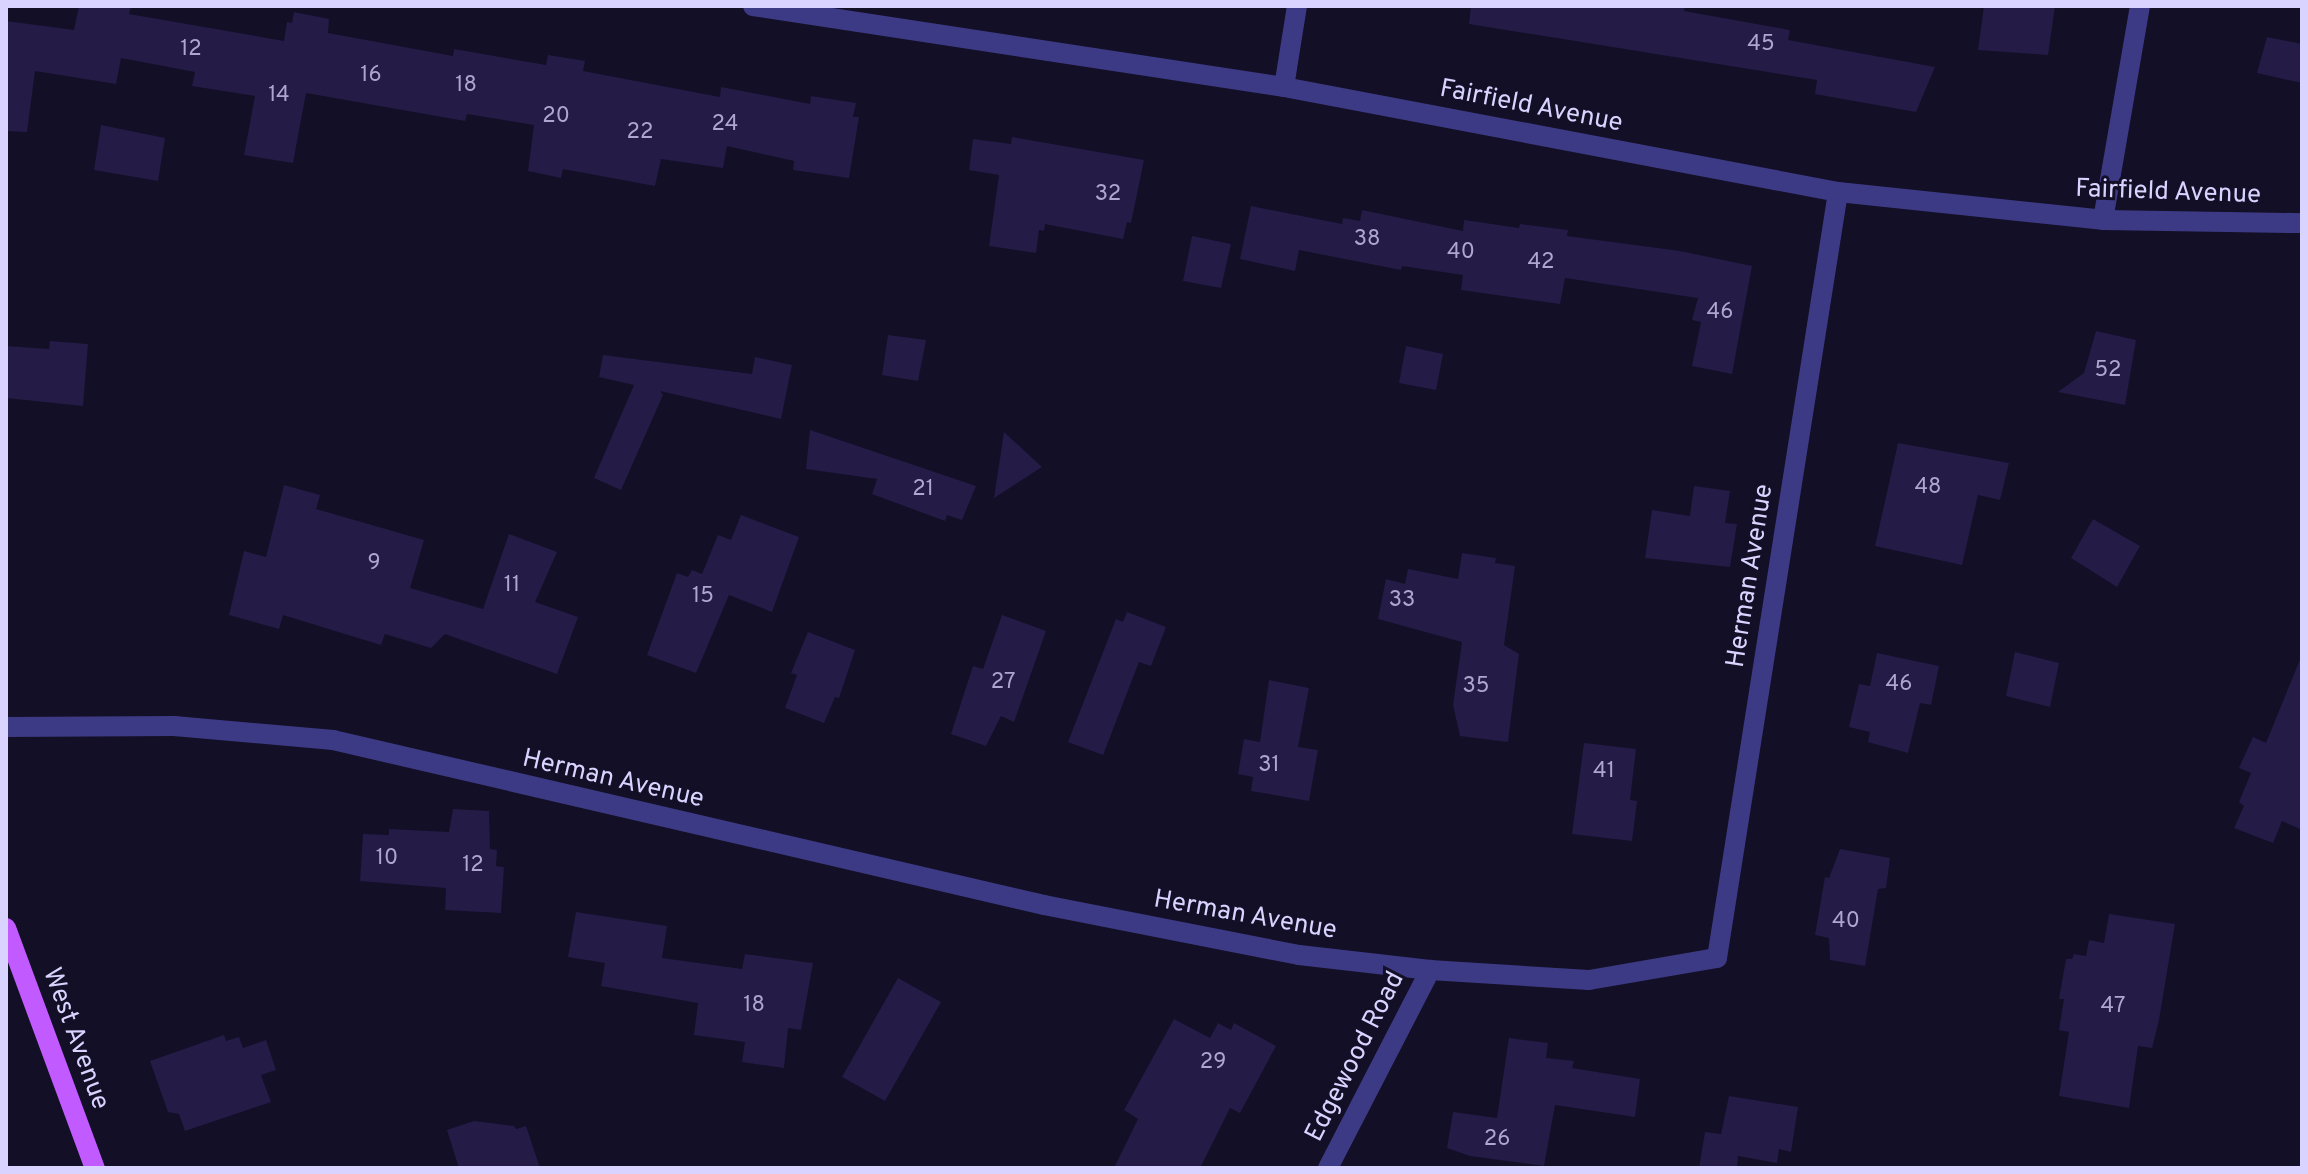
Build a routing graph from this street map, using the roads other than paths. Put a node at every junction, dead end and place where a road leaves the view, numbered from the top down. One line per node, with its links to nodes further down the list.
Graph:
1 (753, 6): 4 (street, Fairfield Avenue)
2 (1297, 6): 4 (street)
3 (2140, 6): 6 (street)
4 (1284, 87): 5 (street, Fairfield Avenue)
5 (1838, 192): 6 (street, Fairfield Avenue); 10 (street, Herman Avenue)
6 (2103, 220): 7 (street, Fairfield Avenue)
7 (2302, 223)
8 (6, 727): 10 (street, Herman Avenue)
9 (6, 928): 11 (main road, West Avenue)
10 (1430, 970): 12 (street, Edgewood Road)
11 (95, 1168)
12 (1328, 1168)

